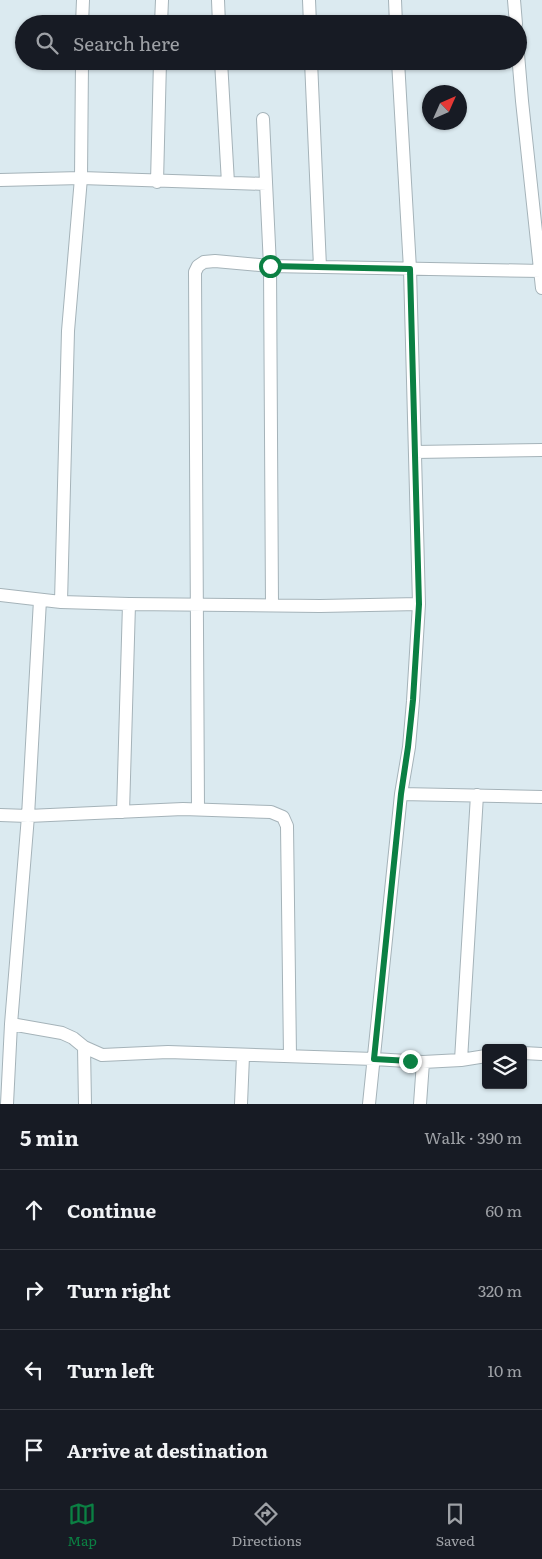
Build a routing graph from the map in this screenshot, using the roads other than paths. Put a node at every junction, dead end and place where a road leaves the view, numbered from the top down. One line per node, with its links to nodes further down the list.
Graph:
1 (83, 0): 7 (street)
2 (162, 0): 8 (street)
3 (218, 0): 9 (street)
4 (308, 0): 10 (street)
5 (395, 0): 11 (street)
6 (514, 0): 12 (street)
7 (82, 15)
8 (161, 15)
9 (219, 15)
10 (309, 15)
11 (396, 15)
12 (515, 15)
13 (82, 70): 20 (street)
14 (160, 70): 22 (street)
15 (222, 70): 23 (street)
16 (311, 70): 26 (street)
17 (399, 70): 27 (street)
18 (519, 70): 28 (street)
19 (263, 119): 24 (street)
20 (81, 178): 21 (street); 22 (street); 34 (street)
21 (0, 180)
22 (157, 182): 23 (street)
23 (228, 183): 24 (street)
24 (266, 184): 25 (street)
25 (270, 266): 26 (street); 36 (street); 38 (street)
26 (320, 267): 27 (street)
27 (410, 269): 28 (street); 31 (street)
28 (542, 271): 29 (street)
29 (542, 288)
30 (542, 450): 31 (street)
31 (415, 452): 37 (street)
32 (0, 595): 33 (street)
33 (40, 600): 34 (street); 45 (street)
34 (61, 602): 35 (street)
35 (129, 604): 36 (street); 43 (street)
36 (197, 604): 38 (street); 42 (street)
37 (419, 604): 38 (street); 39 (street)
38 (272, 605)
39 (401, 794): 40 (street); 53 (street)
40 (477, 795): 41 (street); 54 (street)
41 (542, 797)
42 (198, 810): 43 (street); 51 (street)
43 (123, 812): 45 (street)
44 (0, 815): 45 (street)
45 (28, 816): 46 (street)
46 (11, 1024): 47 (street); 56 (street)
47 (84, 1047): 50 (street); 57 (street)
48 (527, 1053): 49 (street)
49 (542, 1054)
50 (242, 1056): 51 (street); 58 (street)
51 (290, 1056): 53 (street)
52 (482, 1057): 54 (street)
53 (374, 1059): 55 (street); 59 (street)
54 (461, 1060): 55 (street)
55 (423, 1062): 60 (street)
56 (7, 1104)
57 (85, 1104)
58 (241, 1104)
59 (369, 1104)
60 (420, 1104)

